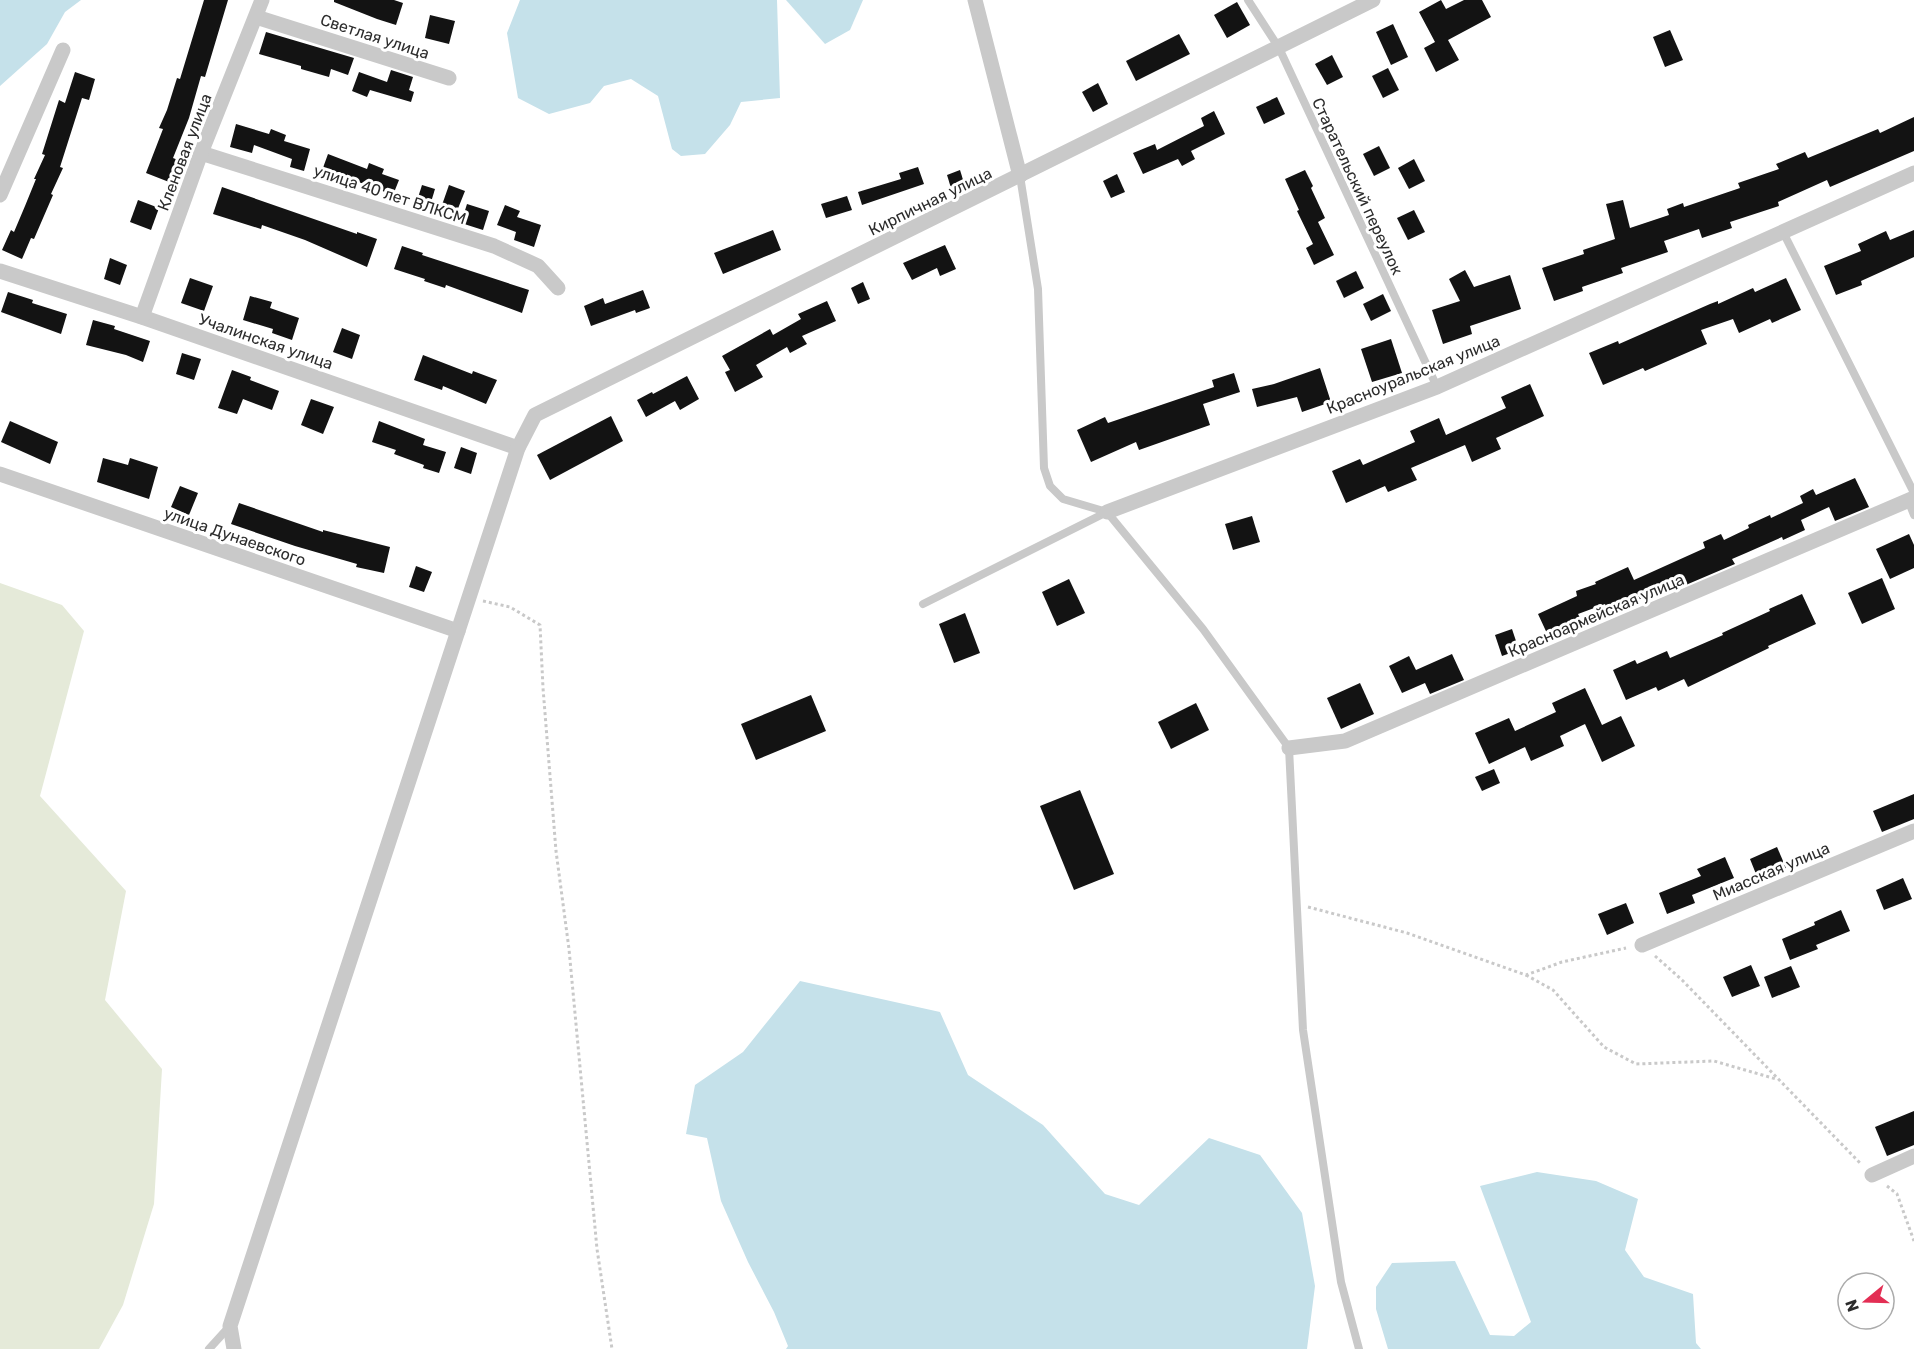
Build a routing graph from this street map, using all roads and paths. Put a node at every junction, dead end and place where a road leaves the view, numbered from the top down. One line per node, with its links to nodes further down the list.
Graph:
1 (262, 0): 5 (street, Кленовая улица)
2 (975, 0): 11 (street)
3 (1248, 0): 6 (lane, Старательский переулок)
4 (1373, 0): 6 (street, Кирпичная улица)
5 (256, 17): 8 (street, Светлая улица); 9 (street, Кленовая улица)
6 (1279, 48): 11 (street, Кирпичная улица); 17 (lane, Старательский переулок)
7 (63, 50): 12 (street)
8 (449, 78)
9 (201, 153): 15 (street, улица 40 лет ВЛКСМ); 16 (street, Кленовая улица)
10 (1914, 173): 13 (street, Красноуральская улица)
11 (1020, 176): 18 (street, Кирпичная улица); 21 (lane)
12 (0, 195)
13 (1783, 232): 17 (street, Красноуральская улица); 20 (lane)
14 (0, 271): 16 (street, Учалинская улица)
15 (558, 288)
16 (142, 317): 18 (street, Учалинская улица)
17 (1437, 387): 21 (street, Красноуральская улица)
18 (518, 448): 23 (street, Кирпичная улица)
19 (0, 474): 25 (street, улица Дунаевского)
20 (1912, 497): 22 (lane); 26 (street, Красноармейская улица)
21 (1107, 512): 24 (lane, Красноуральская улица); 26 (lane)
22 (1914, 515)
23 (469, 598): 25 (street, Кирпичная улица); 38 (path)
24 (923, 603)
25 (458, 631): 35 (street, Кирпичная улица)
26 (1289, 748): 28 (lane)
27 (1914, 831): 29 (street, Миасская улица)
28 (1297, 905): 30 (path); 39 (lane)
29 (1642, 945): 30 (path); 31 (path)
30 (1526, 975): 31 (path)
31 (1778, 1079): 33 (path)
32 (1914, 1156): 33 (street)
33 (1872, 1175): 34 (path)
34 (1914, 1241)
35 (230, 1326): 36 (lane); 37 (street)
36 (209, 1349)
37 (234, 1349)
38 (612, 1349)
39 (1359, 1349)

